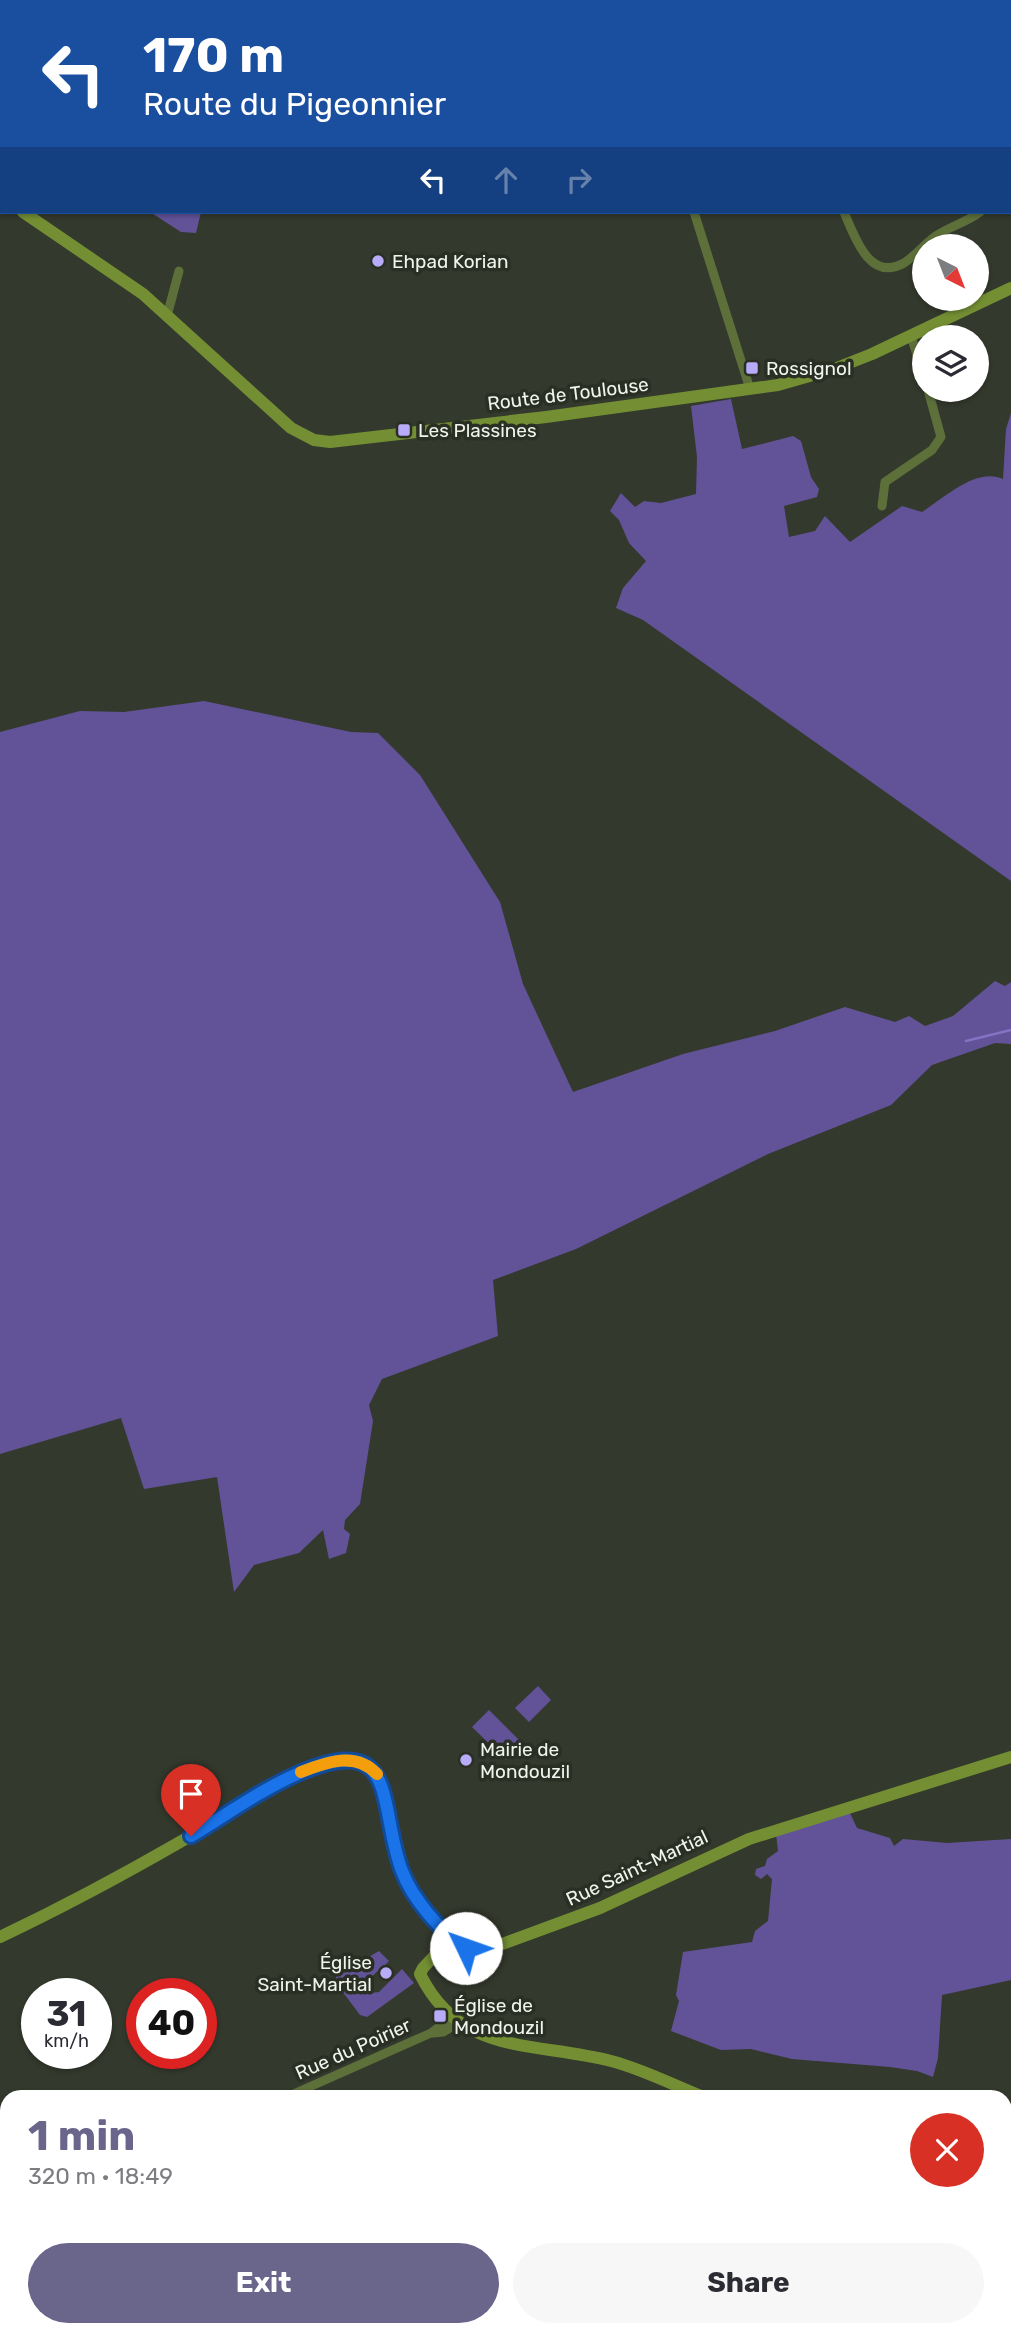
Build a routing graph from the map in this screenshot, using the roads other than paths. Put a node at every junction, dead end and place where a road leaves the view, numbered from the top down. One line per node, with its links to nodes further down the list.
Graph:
1 (26, 214): 7 (street, Route de Toulouse)
2 (695, 214): 10 (street)
3 (845, 214): 4 (street)
4 (976, 214)
5 (178, 271): 7 (street)
6 (1011, 288): 8 (street, Route de Toulouse)
7 (167, 316): 10 (street, Route de Toulouse)
8 (911, 335): 9 (street); 10 (street, Route de Toulouse)
9 (912, 338)
10 (750, 389)
11 (931, 402): 12 (street)
12 (882, 506)
13 (1011, 1757): 15 (street, Rue Saint-Martial)
14 (0, 1937): 15 (street, Rue Saint-Martial)
15 (452, 1937): 16 (street)
16 (454, 2021): 17 (street, Rue du Poirier); 18 (street)
17 (303, 2090)
18 (686, 2090)

